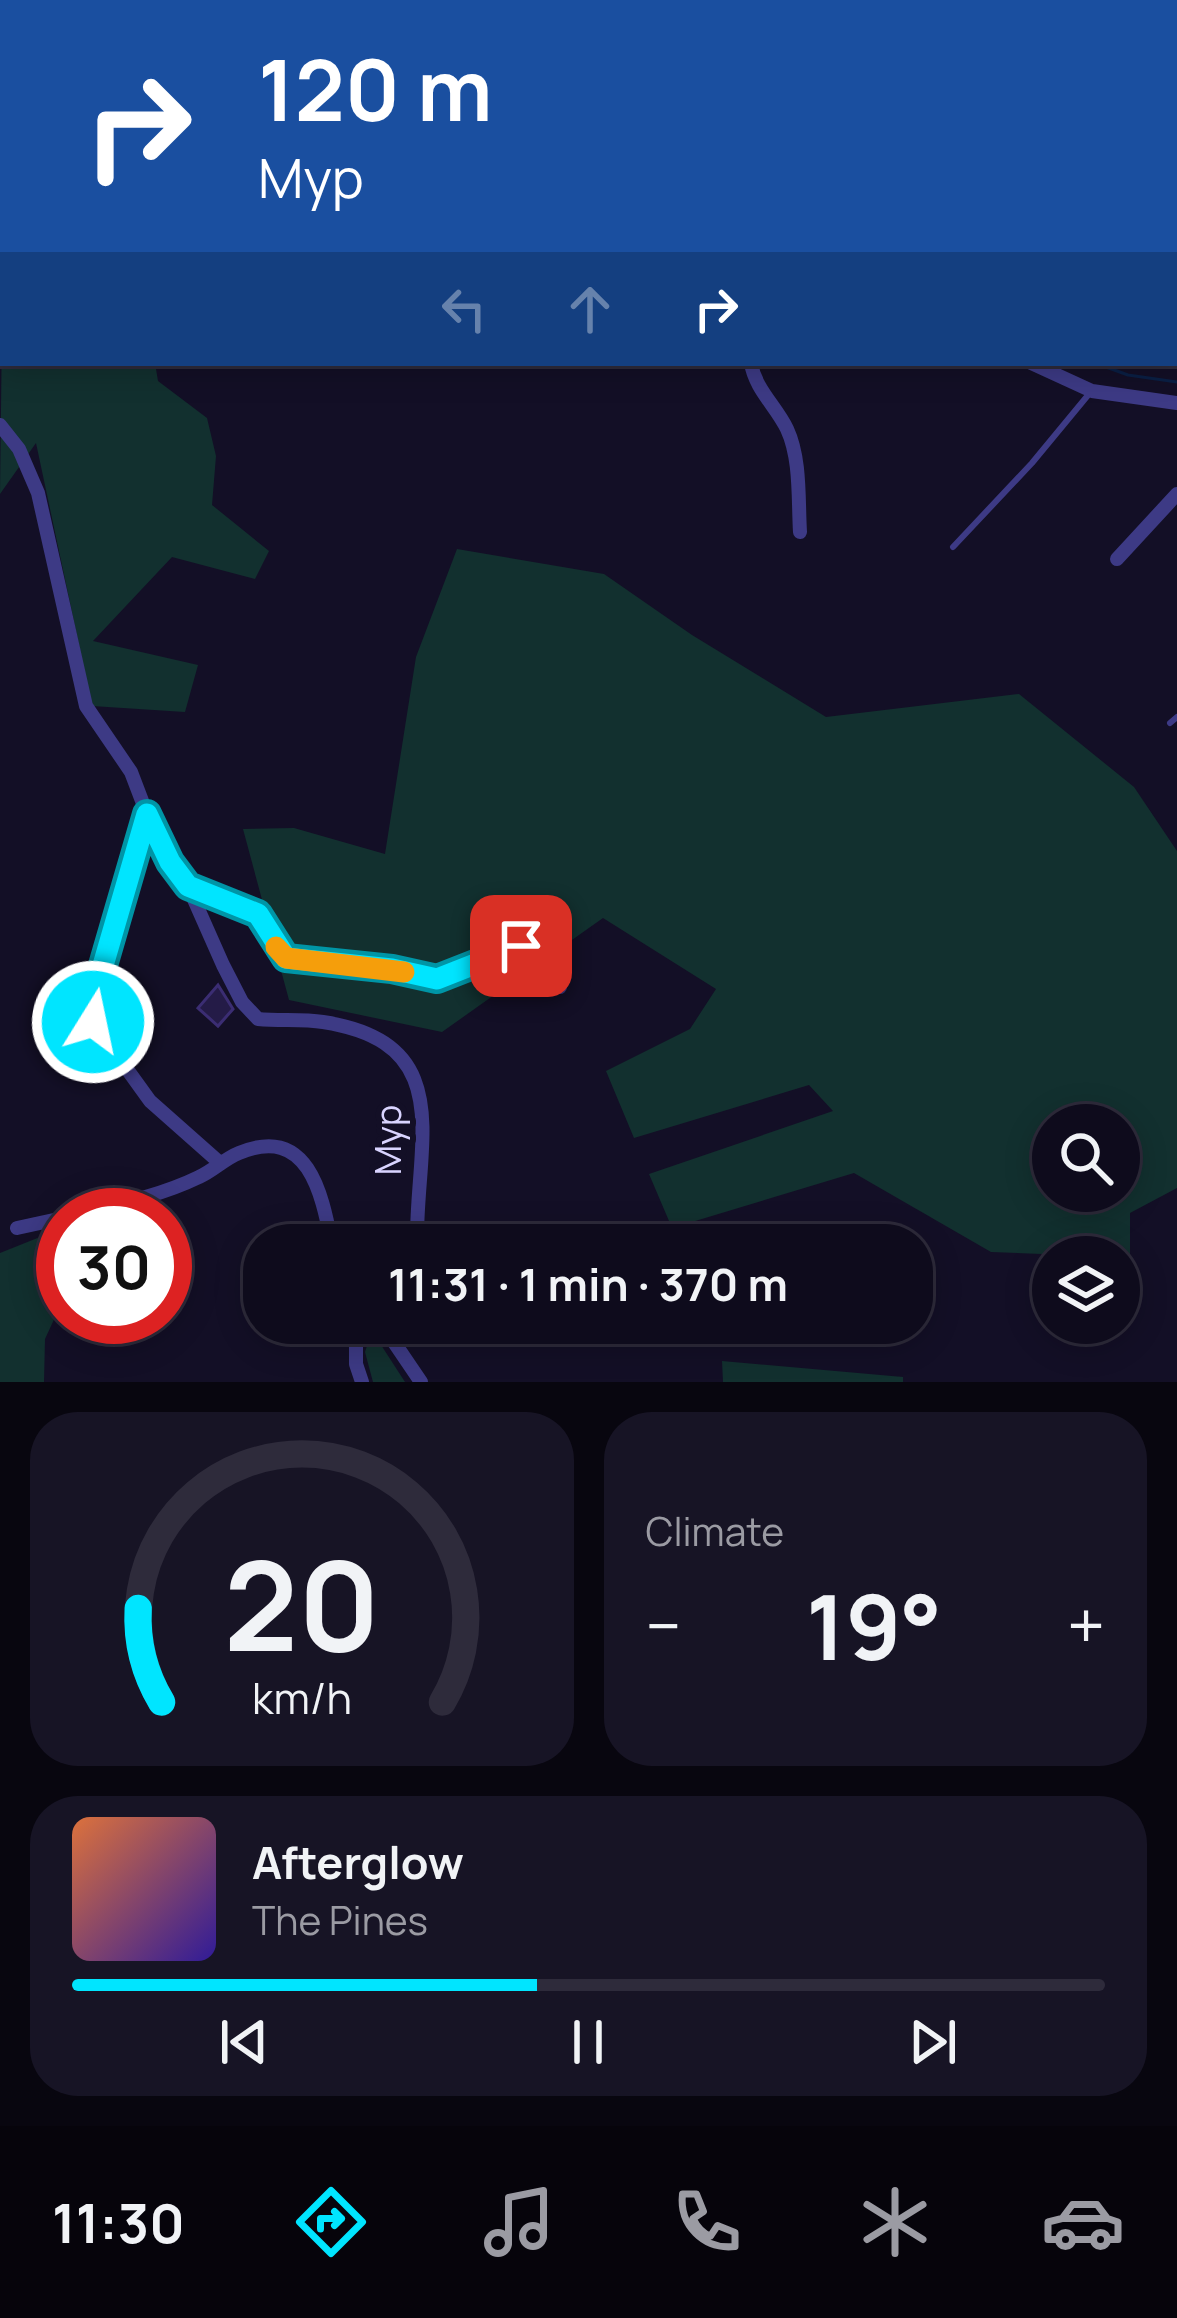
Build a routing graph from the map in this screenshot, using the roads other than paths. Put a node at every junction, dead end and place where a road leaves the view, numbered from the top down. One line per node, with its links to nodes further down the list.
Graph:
1 (752, 366): 7 (street)
2 (1037, 366): 3 (street)
3 (1091, 391): 4 (street); 8 (lane)
4 (1177, 403)
5 (0, 425): 10 (street, Мур)
6 (1177, 494): 9 (street)
7 (800, 532)
8 (953, 547)
9 (1117, 559)
10 (147, 814): 11 (street, Мур); 13 (street)
11 (188, 886): 12 (street); 17 (street, Мур)
12 (560, 987)
13 (220, 1163): 14 (street, Мур); 16 (street, Мур)
14 (169, 1188)
15 (36, 1223): 18 (street)
16 (328, 1224)
17 (416, 1224)
18 (17, 1228)
19 (356, 1344): 21 (street)
20 (395, 1344): 22 (street)
21 (362, 1382)
22 (421, 1382)

